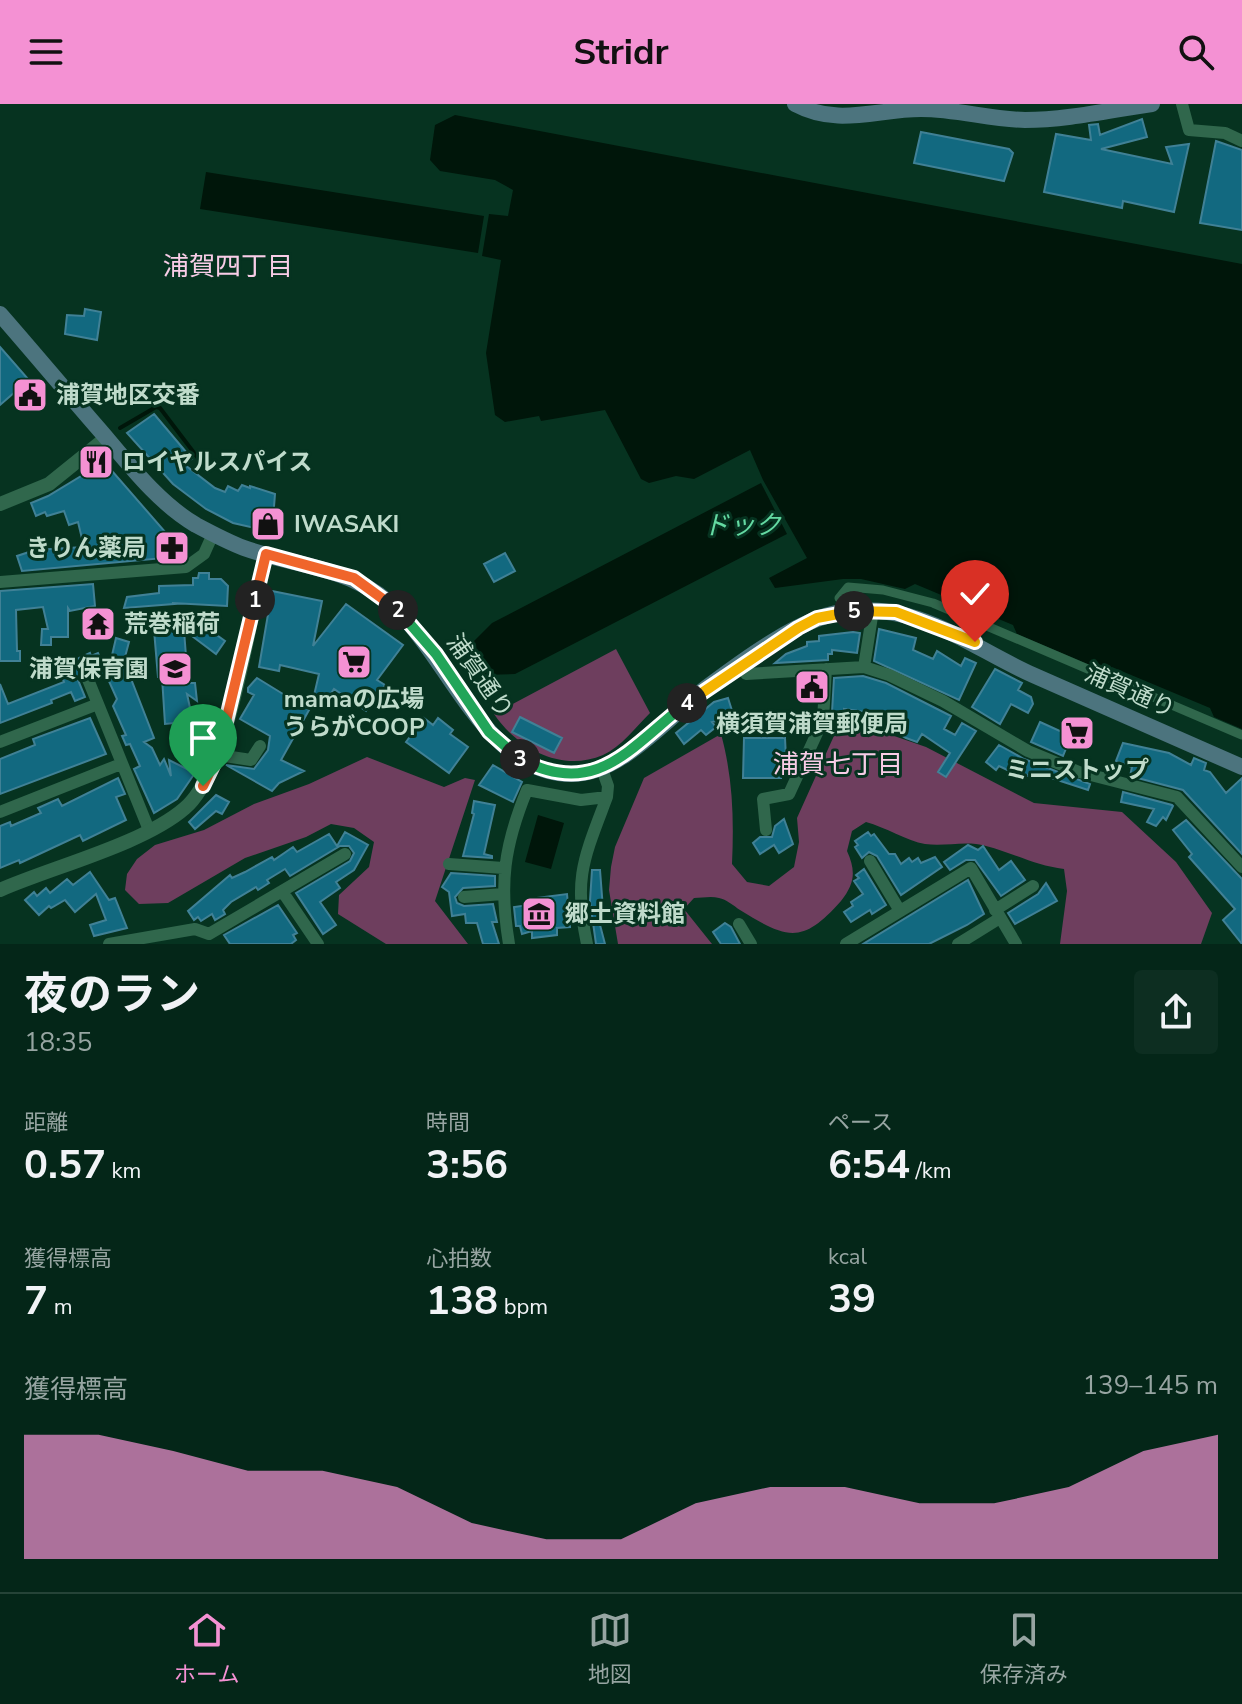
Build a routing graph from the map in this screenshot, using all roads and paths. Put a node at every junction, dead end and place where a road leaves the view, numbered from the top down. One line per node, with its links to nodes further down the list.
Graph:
1 (795, 104): 4 (main road)
2 (1152, 104): 4 (main road)
3 (1182, 104): 5 (street)
4 (1111, 107)
5 (1242, 141)
6 (0, 314): 7 (main road, 浦賀通り)
7 (106, 438): 8 (street); 9 (main road, 浦賀通り)
8 (0, 504)
9 (213, 534): 10 (main road, 浦賀通り); 11 (street)
10 (266, 554): 22 (street); 25 (main road, 浦賀通り)
11 (0, 582)
12 (839, 598): 19 (street)
13 (873, 610): 14 (main road, 浦賀通り); 15 (street); 24 (main road, 浦賀通り)
14 (740, 664): 16 (street); 25 (main road, 浦賀通り)
15 (864, 667): 16 (street); 33 (street)
16 (826, 669): 29 (street)
17 (87, 677): 18 (street)
18 (98, 704): 20 (street); 23 (street)
19 (1242, 735)
20 (0, 742)
21 (260, 746): 22 (street)
22 (218, 755): 28 (street)
23 (121, 764): 27 (street); 28 (street)
24 (1242, 767)
25 (602, 769): 26 (street)
26 (607, 797): 34 (street); 47 (street)
27 (0, 812)
28 (149, 830): 36 (street)
29 (766, 830)
30 (345, 854): 37 (street)
31 (870, 861): 40 (street)
32 (449, 864): 34 (street)
33 (1242, 867)
34 (503, 868): 38 (street)
35 (1033, 886): 41 (street)
36 (0, 890)
37 (282, 891): 43 (street); 45 (street)
38 (503, 894): 39 (street); 46 (street)
39 (464, 897)
40 (900, 911): 41 (street); 49 (street)
41 (998, 914): 50 (street); 51 (street)
42 (739, 924): 48 (street)
43 (212, 939): 44 (street)
44 (109, 944)
45 (318, 944)
46 (509, 944)
47 (587, 944)
48 (751, 944)
49 (846, 944)
50 (958, 944)
51 (1016, 944)

